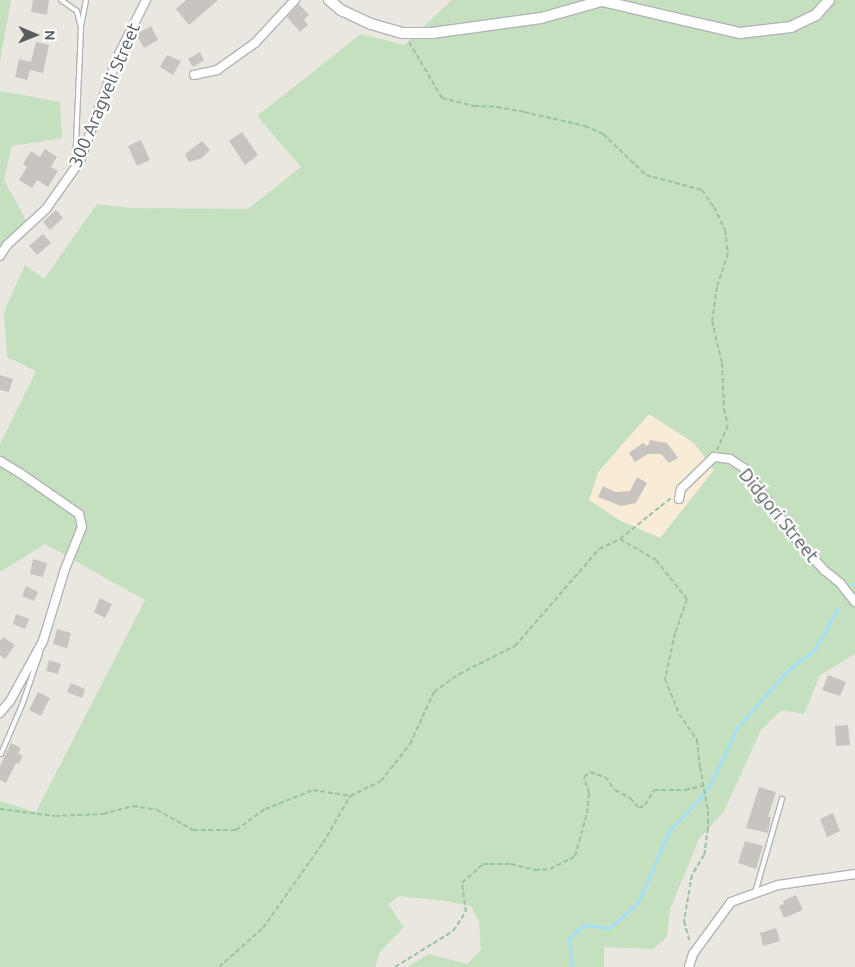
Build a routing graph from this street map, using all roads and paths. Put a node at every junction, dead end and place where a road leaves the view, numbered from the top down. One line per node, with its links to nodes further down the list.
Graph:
1 (61, 0): 7 (lane)
2 (86, 0): 7 (lane)
3 (146, 0): 10 (street, 300 Aragveli Street)
4 (295, 0): 9 (street)
5 (329, 0): 8 (street)
6 (829, 0): 8 (street)
7 (81, 28): 10 (lane)
8 (403, 33): 12 (path)
9 (194, 75)
10 (75, 168): 11 (street, 300 Aragveli Street)
11 (0, 256)
12 (714, 457): 14 (street); 17 (street, Didgori Street)
13 (0, 461): 18 (street)
14 (681, 489): 15 (street); 16 (path)
15 (679, 500)
16 (620, 539): 21 (path); 22 (path)
17 (855, 602)
18 (43, 641): 19 (street); 20 (lane)
19 (0, 713)
20 (1, 754)
21 (702, 786): 27 (path); 29 (path)
22 (350, 796): 24 (path); 28 (path)
23 (782, 798): 26 (lane)
24 (0, 809)
25 (855, 874): 26 (street)
26 (755, 893): 27 (street)
27 (693, 954): 30 (street)
28 (219, 967)
29 (396, 967)
30 (689, 967)

